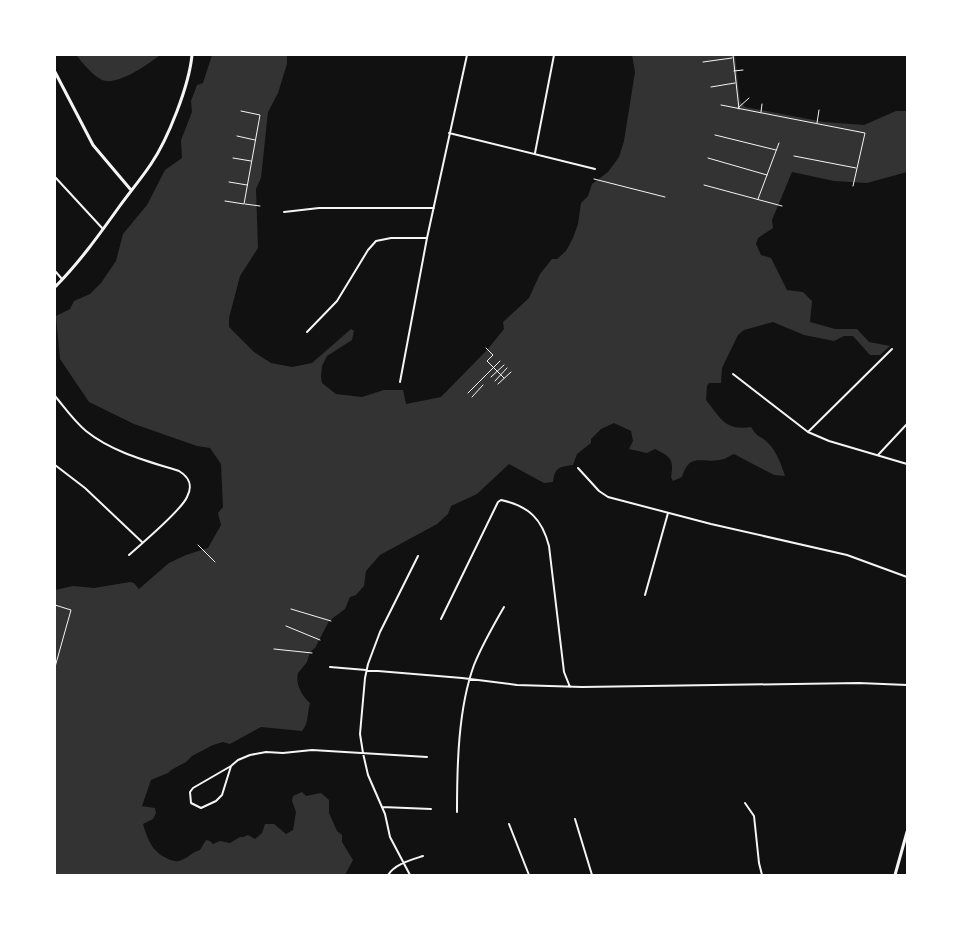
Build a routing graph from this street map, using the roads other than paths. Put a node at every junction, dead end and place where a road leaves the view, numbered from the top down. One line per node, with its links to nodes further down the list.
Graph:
1 (192, 55): 9 (main road)
2 (468, 55): 5 (street)
3 (554, 55): 6 (street)
4 (55, 72): 9 (main road)
5 (449, 133): 6 (street); 10 (street)
6 (535, 154): 7 (street)
7 (594, 168)
8 (55, 177): 12 (street)
9 (131, 190): 12 (main road)
10 (434, 208): 11 (street); 13 (street)
11 (284, 212)
12 (103, 229): 15 (main road)
13 (428, 238): 17 (street); 20 (street)
14 (55, 271): 15 (street)
15 (63, 280): 16 (main road)
16 (55, 287)
17 (307, 332)
18 (892, 349): 23 (street)
19 (733, 374): 23 (street)
20 (400, 382)
21 (55, 396): 29 (street)
22 (907, 424): 24 (street)
23 (808, 432): 24 (street)
24 (878, 455): 25 (street)
25 (907, 464)
26 (55, 465): 29 (street)
27 (578, 468): 28 (street)
28 (668, 513): 32 (street); 33 (street)
29 (142, 542): 30 (street)
30 (129, 555)
31 (418, 556): 37 (street)
32 (907, 577)
33 (646, 595)
34 (504, 606): 38 (street)
35 (441, 619): 40 (street)
36 (330, 667): 37 (street)
37 (366, 671): 38 (street); 41 (street)
38 (470, 679): 40 (street); 47 (street)
39 (907, 685): 40 (street)
40 (570, 687)
41 (362, 754): 42 (street); 43 (street); 45 (street)
42 (427, 757)
43 (232, 766): 43 (street)
44 (745, 802): 57 (street)
45 (382, 807): 46 (street); 52 (street)
46 (431, 809)
47 (457, 812)
48 (575, 819): 56 (street)
49 (509, 824): 55 (street)
50 (907, 834): 58 (main road)
51 (423, 856): 52 (street)
52 (402, 863): 53 (street); 54 (street)
53 (388, 875)
54 (410, 875)
55 (529, 875)
56 (592, 875)
57 (762, 875)
58 (895, 875)

